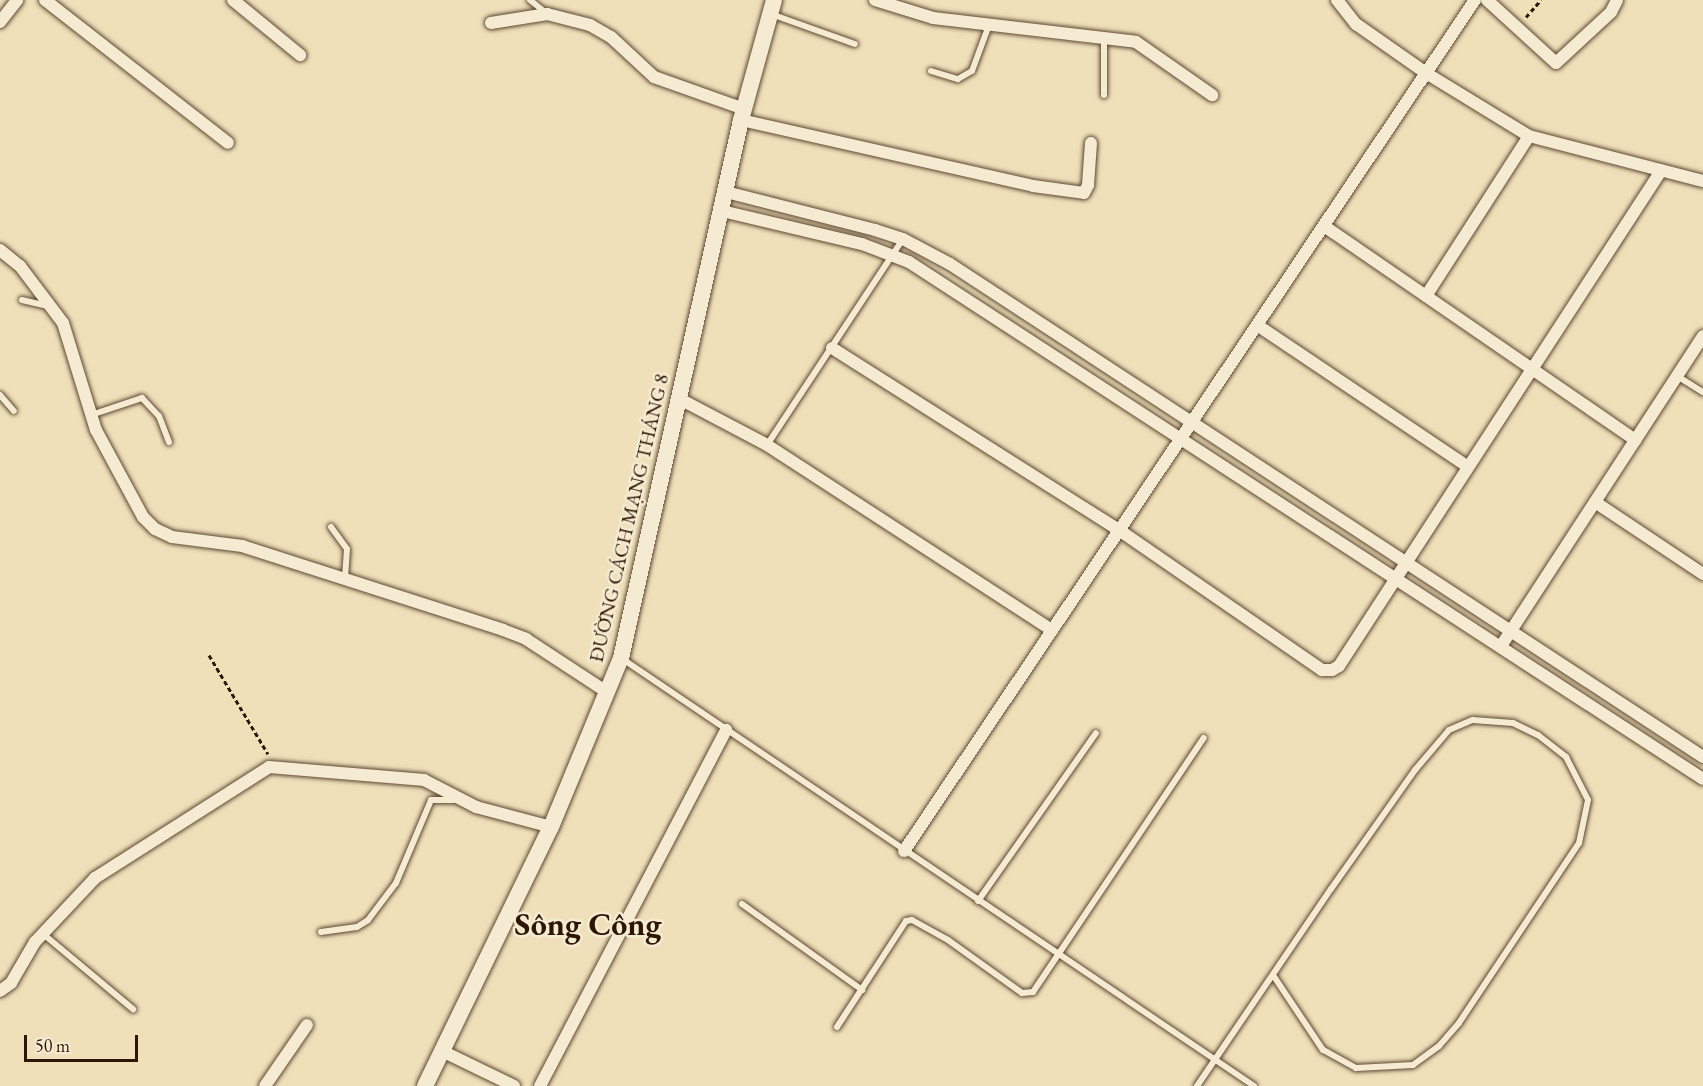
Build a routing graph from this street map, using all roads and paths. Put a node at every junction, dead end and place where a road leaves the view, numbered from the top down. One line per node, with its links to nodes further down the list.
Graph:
1 (17, 0): 13 (street)
2 (45, 0): 26 (street)
3 (233, 0): 19 (street)
4 (530, 0): 12 (lane)
5 (875, 0): 15 (street)
6 (1337, 0): 21 (street)
7 (1475, 0): 21 (street)
8 (1487, 0): 16 (street)
9 (1541, 0): 16 (path)
10 (1617, 0): 16 (street)
11 (772, 7): 18 (lane); 24 (street, ĐƯỜNG CÁCH MẠNG THÁNG 8)
12 (546, 14): 14 (street); 24 (street)
13 (0, 22)
14 (491, 23)
15 (989, 24): 17 (street); 20 (lane)
16 (1517, 27)
17 (1104, 37): 22 (lane); 23 (street)
18 (855, 44)
19 (300, 55)
20 (931, 71)
21 (1426, 73): 25 (street); 32 (street)
22 (1104, 95)
23 (1212, 95)
24 (743, 115): 27 (street); 30 (street, ĐƯỜNG CÁCH MẠNG THÁNG 8)
25 (1529, 136): 28 (street); 37 (street)
26 (228, 143)
27 (1091, 143)
28 (1661, 171): 29 (street); 44 (street)
29 (1703, 182)
30 (726, 192): 31 (street, ĐƯỜNG CÁCH MẠNG THÁNG 8); 33 (street)
31 (722, 211): 35 (street); 49 (street, ĐƯỜNG CÁCH MẠNG THÁNG 8)
32 (1324, 226): 37 (street); 40 (street)
33 (903, 239): 35 (lane); 43 (street)
34 (2, 251): 36 (street); 39 (street)
35 (895, 256): 42 (lane); 45 (street)
36 (0, 265)
37 (1426, 296): 44 (street)
38 (22, 300): 39 (lane)
39 (51, 307): 51 (street)
40 (1257, 325): 52 (street); 57 (street)
41 (1703, 336): 46 (street)
42 (832, 348): 56 (lane); 60 (street)
43 (1097, 359): 45 (street); 52 (street)
44 (1530, 368): 54 (street); 57 (street)
45 (1087, 374): 53 (street)
46 (1677, 376): 47 (lane); 54 (street)
47 (1703, 392)
48 (0, 395): 50 (lane)
49 (678, 398): 56 (street); 69 (street, ĐƯỜNG CÁCH MẠNG THÁNG 8)
50 (14, 411)
51 (91, 415): 55 (lane); 64 (street)
52 (1193, 421): 53 (street); 61 (street)
53 (1182, 437): 60 (street); 63 (street)
54 (1635, 440): 58 (street)
55 (169, 442)
56 (767, 445): 65 (street)
57 (1467, 466): 61 (street)
58 (1595, 502): 62 (street); 66 (street)
59 (331, 527): 64 (lane)
60 (1119, 530): 63 (street); 65 (street)
61 (1405, 561): 63 (street); 66 (street)
62 (1703, 574)
63 (1396, 578): 67 (street)
64 (345, 579): 70 (street)
65 (1052, 630): 79 (street)
66 (1511, 631): 67 (street); 74 (street)
67 (1501, 646): 76 (street)
68 (210, 655): 75 (path)
69 (621, 658): 70 (street, ĐƯỜNG CÁCH MẠNG THÁNG 8); 71 (lane)
70 (607, 692): 78 (street, ĐƯỜNG CÁCH MẠNG THÁNG 8)
71 (726, 730): 79 (lane); 96 (street)
72 (1096, 732): 80 (lane)
73 (1203, 738): 84 (lane)
74 (1703, 757)
75 (269, 766): 77 (street); 83 (street)
76 (1703, 779)
77 (461, 801): 78 (street); 82 (lane)
78 (551, 827): 91 (street, ĐƯỜNG CÁCH MẠNG THÁNG 8)
79 (904, 851): 80 (lane)
80 (978, 900): 84 (lane)
81 (742, 904): 86 (lane)
82 (321, 932)
83 (42, 933): 87 (street); 88 (lane)
84 (1058, 954): 86 (lane); 92 (lane)
85 (1273, 975): 85 (lane); 92 (lane)
86 (862, 990): 90 (lane)
87 (0, 991)
88 (133, 1009)
89 (307, 1025): 93 (street)
90 (837, 1027)
91 (444, 1052): 94 (street, ĐƯỜNG CÁCH MẠNG THÁNG 8); 95 (street)
92 (1215, 1060): 97 (lane); 98 (lane)
93 (265, 1086)
94 (425, 1086)
95 (514, 1086)
96 (540, 1086)
97 (1197, 1086)
98 (1254, 1086)

